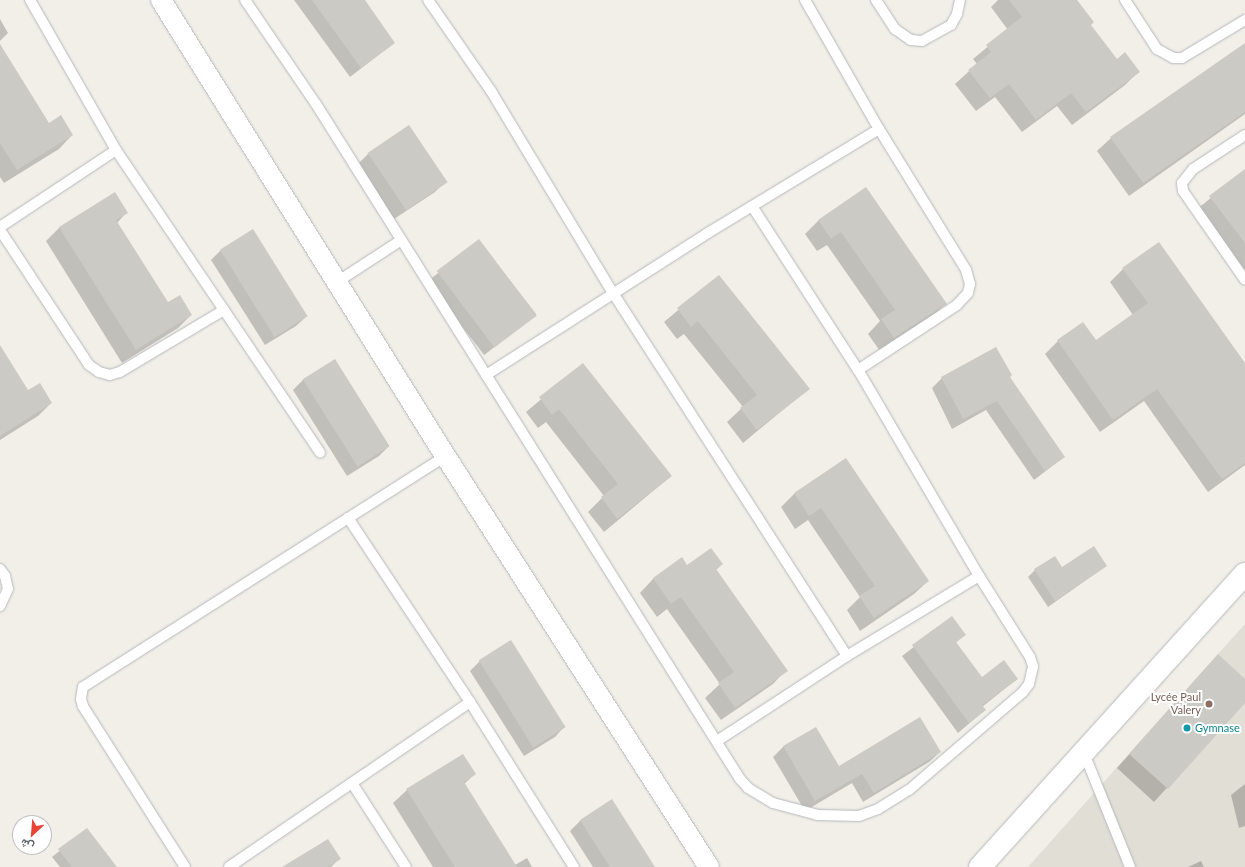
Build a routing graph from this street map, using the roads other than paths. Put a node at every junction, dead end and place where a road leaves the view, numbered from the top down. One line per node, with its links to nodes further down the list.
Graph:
1 (30, 0): 12 (lane)
2 (161, 0): 17 (street)
3 (245, 0): 15 (lane)
4 (428, 0): 18 (lane)
5 (805, 0): 10 (lane)
6 (876, 0): 7 (lane)
7 (960, 0)
8 (1125, 0): 9 (lane)
9 (1245, 20)
10 (879, 129): 13 (lane); 20 (lane)
11 (1245, 135): 16 (lane)
12 (116, 150): 14 (lane); 19 (lane)
13 (752, 206): 18 (lane); 20 (lane)
14 (0, 229): 19 (lane)
15 (400, 241): 17 (lane); 21 (lane)
16 (1245, 280)
17 (337, 282): 23 (street)
18 (613, 293): 21 (lane); 29 (lane)
19 (224, 310): 22 (lane)
20 (858, 370): 27 (lane)
21 (486, 375): 31 (lane)
22 (320, 453)
23 (446, 456): 24 (lane); 38 (street)
24 (348, 518): 30 (lane); 34 (lane)
25 (0, 568): 28 (lane)
26 (1245, 574): 32 (main road)
27 (979, 576): 29 (lane); 31 (lane)
28 (0, 606)
29 (847, 656): 31 (lane)
30 (470, 702): 33 (lane); 37 (lane)
31 (717, 742)
32 (1084, 753): 39 (main road); 40 (lane)
33 (352, 783): 35 (lane); 36 (lane)
34 (186, 867)
35 (229, 867)
36 (406, 867)
37 (574, 867)
38 (709, 867)
39 (980, 867)
40 (1130, 867)

